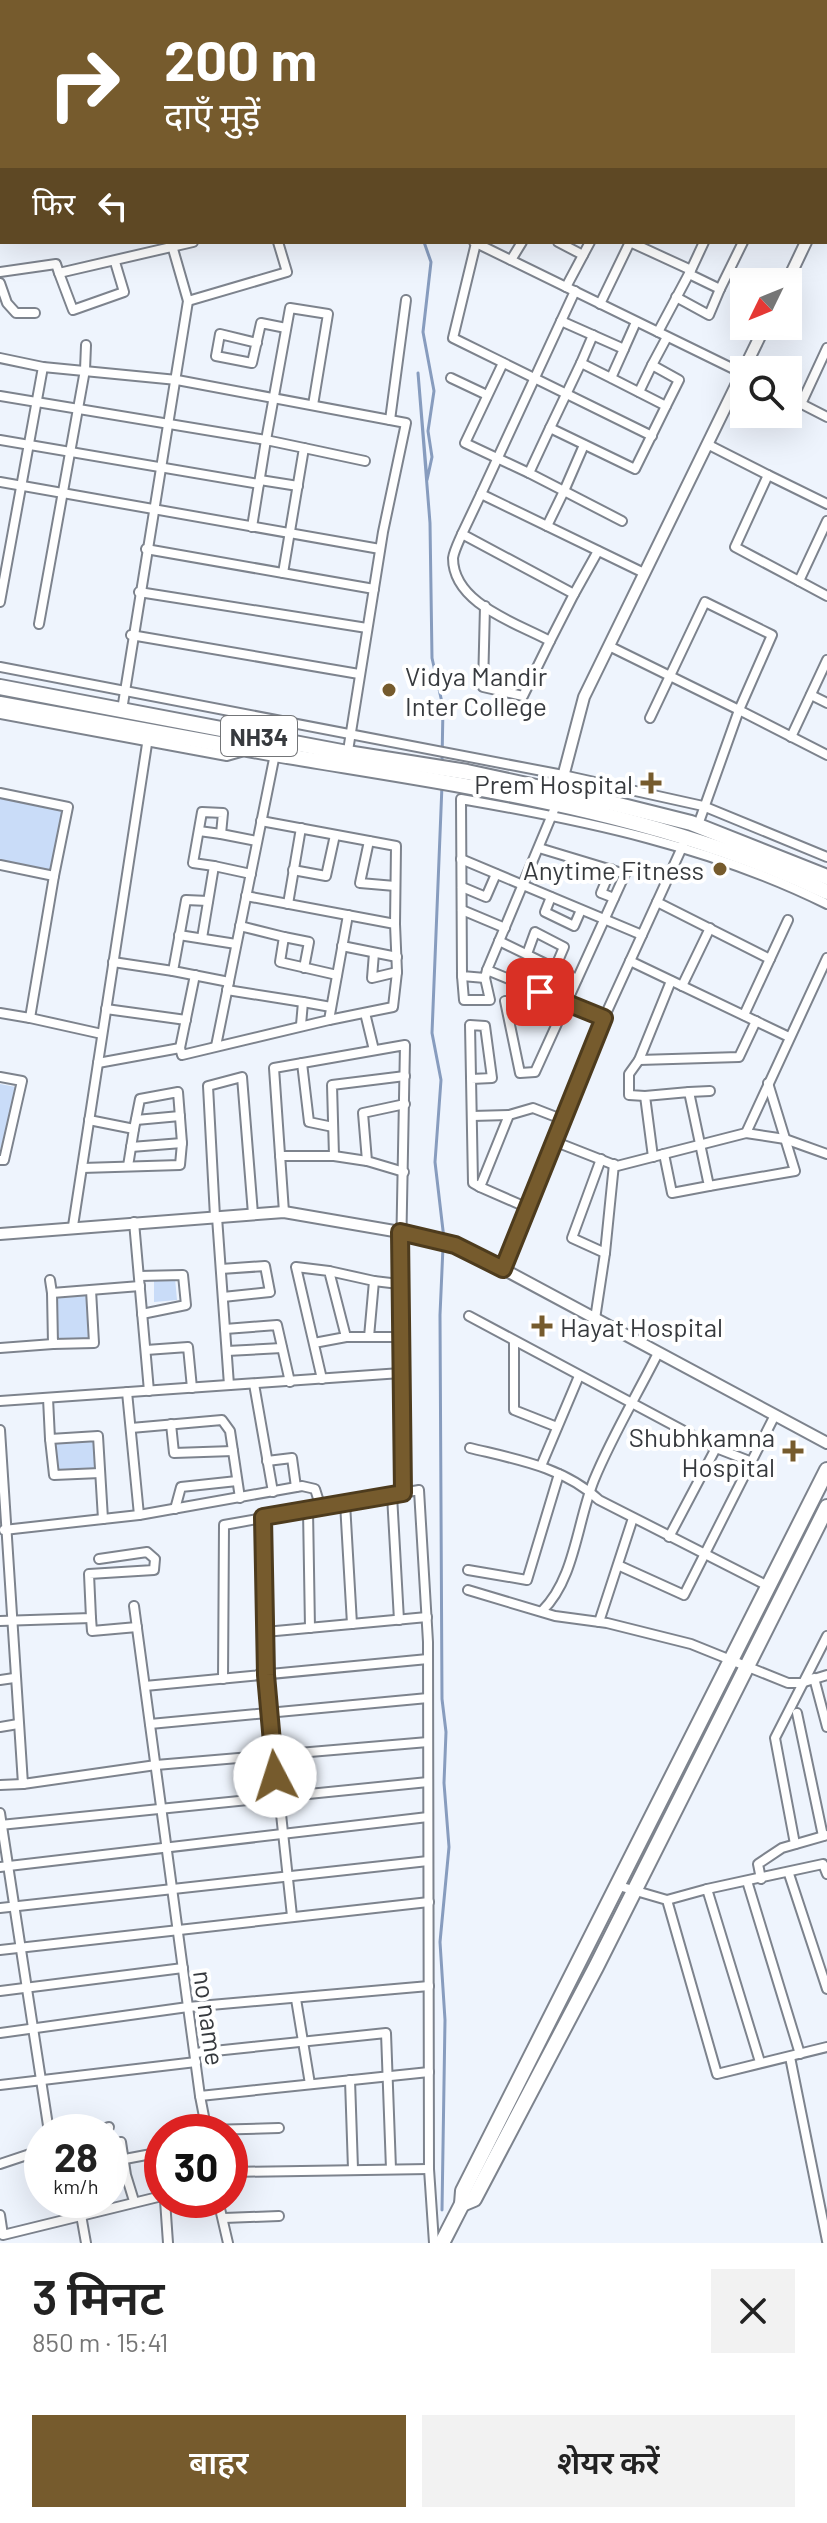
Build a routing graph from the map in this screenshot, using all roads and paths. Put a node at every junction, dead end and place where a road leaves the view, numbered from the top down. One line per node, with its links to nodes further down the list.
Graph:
1 (279, 244): 25 (street)
2 (475, 244): 38 (street)
3 (479, 244): 14 (street)
4 (521, 244): 14 (street)
5 (562, 244): 13 (street)
6 (589, 244): 13 (street)
7 (629, 244): 26 (street)
8 (634, 244): 18 (street)
9 (703, 244): 18 (street)
10 (742, 244): 22 (street)
11 (805, 244): 16 (street)
12 (172, 245): 15 (street); 25 (street)
13 (583, 255): 21 (street)
14 (511, 260): 21 (street)
15 (115, 262): 19 (street); 19 (street)
16 (794, 268)
17 (0, 272): 19 (street)
18 (690, 272): 22 (street); 23 (street)
19 (59, 273)
20 (1, 289): 27 (street)
21 (571, 289): 26 (street); 28 (street)
22 (720, 289): 23 (street)
23 (676, 297): 31 (street)
24 (406, 300): 61 (street)
25 (188, 301): 46 (street)
26 (600, 304): 29 (street)
27 (35, 313)
28 (561, 321): 32 (street); 47 (street)
29 (636, 322): 31 (street); 36 (street)
30 (286, 328): 33 (street); 52 (street); 57 (street)
31 (663, 334): 40 (street); 42 (street)
32 (593, 335): 36 (street); 39 (street)
33 (257, 343): 33 (street)
34 (86, 345): 43 (street)
35 (827, 348): 55 (street)
36 (624, 349): 45 (street)
37 (0, 358): 41 (street)
38 (503, 363): 47 (street); 49 (street)
39 (581, 363): 45 (street); 50 (street)
40 (652, 365): 48 (street); 58 (street)
41 (43, 367): 43 (street); 54 (street)
42 (730, 368)
43 (85, 370): 46 (street); 59 (street)
44 (451, 378): 49 (street)
45 (611, 378): 48 (street)
46 (177, 380): 52 (street); 62 (street)
47 (534, 380): 50 (street); 72 (street)
48 (639, 392): 58 (street)
49 (487, 395): 72 (street)
50 (565, 395): 63 (street); 64 (street)
51 (0, 396): 54 (street)
52 (273, 398): 57 (street); 66 (street)
53 (730, 399): 67 (street)
54 (36, 402): 59 (street); 68 (street)
55 (802, 402)
56 (802, 404): 60 (street)
57 (313, 405): 61 (street)
58 (666, 406): 64 (street)
59 (77, 410): 62 (street); 71 (street)
60 (827, 417)
61 (390, 420): 93 (street)
62 (169, 424): 66 (street); 74 (street)
63 (550, 428): 69 (street); 75 (street)
64 (652, 436): 69 (street)
65 (0, 440): 68 (street)
66 (266, 440): 70 (street); 78 (street)
67 (707, 444): 76 (street); 96 (street)
68 (28, 445): 71 (street); 79 (street)
69 (584, 445): 81 (street)
70 (304, 448): 73 (street); 80 (street)
71 (69, 452): 74 (street); 82 (street)
72 (497, 460): 75 (street); 83 (street)
73 (365, 461)
74 (161, 467): 78 (street); 85 (street)
75 (529, 473): 81 (street)
76 (768, 475): 84 (street); 97 (street)
77 (0, 482): 79 (street)
78 (260, 482): 80 (street); 89 (street)
79 (20, 486): 82 (street); 102 (street)
80 (298, 486): 90 (street)
81 (564, 491): 86 (street); 88 (street)
82 (62, 493): 85 (street); 104 (street)
83 (481, 494): 88 (street); 91 (street)
84 (827, 504)
85 (154, 509): 89 (street); 92 (street)
86 (622, 521)
87 (827, 521): 97 (street)
88 (547, 526): 94 (street)
89 (252, 527): 90 (street)
90 (290, 534): 93 (street); 95 (street)
91 (462, 534): 100 (street); 103 (street)
92 (146, 549): 95 (street); 99 (street)
93 (380, 549): 98 (street)
94 (598, 551): 96 (street); 100 (street)
95 (283, 573): 98 (street)
96 (644, 573): 108 (street)
97 (799, 581): 101 (street)
98 (374, 589): 105 (street)
99 (139, 592): 105 (street); 106 (street)
100 (574, 594): 107 (street)
101 (827, 596)
102 (0, 602)
103 (485, 606): 107 (street); 107 (street)
104 (39, 624)
105 (367, 628): 111 (street)
106 (131, 635): 111 (street); 114 (street)
107 (550, 641)
108 (609, 646): 112 (street); 129 (street)
109 (827, 660): 115 (street)
110 (0, 667): 114 (street)
111 (359, 674): 123 (street)
112 (669, 676): 119 (street); 119 (street); 121 (street)
113 (0, 687): 118 (main road, NH34)
114 (125, 689): 118 (street); 123 (street)
115 (811, 695): 116 (street); 125 (street)
116 (827, 703)
117 (0, 704): 122 (main road, NH34)
118 (122, 710): 122 (main road); 128 (main road, NH34)
119 (739, 710): 125 (street); 132 (street)
120 (0, 714): 124 (street)
121 (650, 718)
122 (120, 726): 124 (main road, NH34)
123 (351, 735): 128 (street); 129 (street)
124 (148, 736): 126 (main road, NH34); 185 (street)
125 (791, 737): 127 (street)
126 (275, 754): 128 (main road, NH34); 133 (street)
127 (827, 755)
128 (347, 759): 131 (main road, NH34)
129 (563, 775): 131 (street); 132 (street)
130 (0, 793): 150 (street)
131 (556, 804): 138 (main road, NH34); 138 (street); 141 (street); 143 (street)
132 (703, 806): 138 (street); 142 (street)
133 (261, 821): 134 (street); 139 (street)
134 (301, 828): 137 (street); 147 (street)
135 (199, 831): 136 (street); 136 (street); 145 (street)
136 (221, 834): 139 (street)
137 (335, 835): 140 (street); 147 (street)
138 (689, 836): 151 (main road, NH34); 155 (main road, NH34); 160 (street); 162 (street)
139 (257, 841): 148 (street)
140 (369, 841): 153 (street); 153 (street)
141 (539, 848): 146 (street); 152 (street)
142 (827, 857)
143 (461, 859): 149 (street); 154 (street)
144 (0, 865): 150 (street)
145 (214, 866): 148 (street); 159 (street)
146 (611, 869): 158 (street); 158 (street)
147 (293, 870): 161 (street)
148 (251, 874): 156 (street)
149 (496, 874): 152 (street); 154 (street)
150 (54, 876): 206 (street)
151 (827, 877)
152 (523, 885): 157 (street); 170 (street)
153 (395, 886): 168 (street)
154 (462, 887): 163 (street)
155 (827, 892)
156 (246, 896): 161 (street); 169 (street)
157 (551, 897): 164 (street); 164 (street)
158 (614, 898): 166 (street)
159 (208, 901): 172 (street); 175 (street)
160 (657, 902): 171 (street); 173 (street)
161 (288, 904): 165 (street)
162 (827, 904)
163 (462, 910): 170 (street); 193 (street)
164 (581, 910): 166 (street)
165 (348, 915): 168 (street); 178 (street)
166 (604, 919): 173 (street); 194 (street)
167 (788, 920): 182 (street)
168 (395, 924): 181 (street)
169 (240, 926): 174 (street); 177 (street)
170 (505, 928): 176 (street)
171 (710, 928): 182 (street); 197 (street)
172 (179, 935): 175 (street); 188 (street)
173 (642, 935): 184 (street)
174 (284, 937): 186 (street); 186 (street)
175 (202, 938): 177 (street)
176 (499, 941): 180 (street); 190 (street)
177 (236, 944): 196 (street)
178 (342, 946): 179 (street); 192 (street)
179 (374, 953): 181 (street); 189 (street)
180 (527, 954): 187 (street); 187 (street)
181 (397, 957): 189 (street)
182 (770, 959): 205 (street)
183 (827, 959): 213 (street)
184 (630, 961): 195 (street); 207 (street)
185 (113, 962): 188 (street); 202 (street)
186 (304, 968): 192 (street)
187 (555, 968): 194 (street)
188 (173, 971): 191 (street)
189 (397, 972): 204 (street)
190 (486, 974): 193 (street); 193 (street); 200 (street)
191 (195, 975): 196 (street); 208 (street)
192 (337, 975): 201 (street)
193 (462, 976)
194 (577, 979): 200 (street)
195 (671, 981): 197 (street); 217 (street)
196 (228, 986): 199 (street); 214 (street)
197 (682, 986): 205 (street)
198 (505, 1001): 200 (street)
199 (303, 1002): 201 (street); 211 (street)
200 (566, 1002): 207 (street)
201 (331, 1007): 209 (street)
202 (106, 1009): 208 (street); 212 (street)
203 (0, 1013): 206 (street)
204 (365, 1013): 209 (street); 216 (street)
205 (744, 1015): 210 (street)
206 (30, 1018): 212 (street)
207 (604, 1018): 232 (street)
208 (186, 1020): 215 (street)
209 (329, 1020): 211 (street)
210 (756, 1021): 213 (street); 217 (street)
211 (301, 1025): 214 (street)
212 (102, 1034): 218 (street)
213 (789, 1037): 223 (street)
214 (216, 1046): 215 (street)
215 (180, 1048): 218 (street)
216 (374, 1050): 219 (street); 220 (street)
217 (639, 1060): 226 (street)
218 (98, 1063): 231 (street)
219 (302, 1063): 234 (street); 243 (street)
220 (405, 1076): 227 (street); 234 (street)
221 (0, 1077): 247 (street)
222 (471, 1079): 222 (street); 230 (street)
223 (768, 1083): 235 (street); 236 (street)
224 (710, 1091): 225 (street)
225 (689, 1092): 226 (street); 239 (street)
226 (645, 1096): 245 (street)
227 (405, 1104): 248 (street); 252 (street)
228 (509, 1115): 230 (street); 232 (street); 254 (street)
229 (180, 1116): 233 (street); 233 (street); 238 (street)
230 (472, 1116): 254 (street)
231 (89, 1120): 233 (street); 251 (street)
232 (564, 1120): 237 (street)
233 (135, 1124): 240 (street)
234 (333, 1127): 244 (street)
235 (746, 1133): 236 (street); 239 (street)
236 (785, 1139): 242 (street); 253 (street)
237 (556, 1142): 246 (street); 255 (street)
238 (182, 1143): 240 (street); 250 (street)
239 (699, 1145): 241 (street); 253 (street)
240 (131, 1147): 250 (street)
241 (664, 1154): 245 (street); 253 (street)
242 (827, 1154)
243 (280, 1156): 244 (street); 256 (street)
244 (334, 1156): 248 (street)
245 (653, 1157): 249 (street)
246 (601, 1159): 249 (street); 263 (street)
247 (0, 1160)
248 (367, 1161): 252 (street)
249 (614, 1164): 263 (street)
250 (128, 1166): 251 (street)
251 (82, 1168): 260 (street)
252 (404, 1172): 261 (street)
253 (709, 1186)
254 (480, 1187): 255 (street)
255 (528, 1208): 265 (street)
256 (284, 1212): 257 (street); 261 (street)
257 (253, 1214): 258 (street); 258 (street)
258 (216, 1217): 259 (street); 264 (street)
259 (134, 1222): 260 (street); 267 (street)
260 (73, 1226): 262 (street)
261 (400, 1232): 265 (street); 270 (street)
262 (0, 1234)
263 (605, 1253): 277 (street)
264 (221, 1269): 274 (street); 274 (street)
265 (503, 1269): 277 (street)
266 (329, 1271): 269 (street); 279 (street); 283 (street)
267 (139, 1276): 271 (street); 275 (street)
268 (50, 1280): 273 (street)
269 (374, 1281): 270 (street); 280 (street)
270 (399, 1284): 281 (street)
271 (140, 1286): 272 (street); 275 (street)
272 (91, 1290): 273 (street); 284 (street)
273 (52, 1293): 284 (street)
274 (223, 1297): 278 (street)
275 (142, 1314): 287 (street)
276 (469, 1316): 282 (street)
277 (595, 1319): 289 (street)
278 (225, 1329): 286 (street); 288 (street)
279 (346, 1337): 280 (street); 283 (street)
280 (369, 1337): 281 (street)
281 (399, 1337): 290 (street)
282 (514, 1341): 291 (street); 304 (street)
283 (314, 1343): 292 (street)
284 (53, 1344): 285 (street)
285 (0, 1348)
286 (282, 1348): 288 (street); 293 (street)
287 (146, 1350): 296 (street); 297 (street)
288 (227, 1351): 295 (street)
289 (658, 1353): 301 (street); 302 (street)
290 (401, 1373): 292 (street); 322 (street)
291 (579, 1376): 301 (street); 304 (street)
292 (322, 1379): 293 (street)
293 (290, 1382): 294 (street)
294 (254, 1384): 295 (street); 312 (street)
295 (229, 1385): 296 (street)
296 (192, 1388): 297 (street)
297 (149, 1391): 298 (street)
298 (127, 1392): 299 (street); 305 (street)
299 (48, 1398): 300 (street); 307 (street)
300 (0, 1401)
301 (631, 1404): 310 (street); 321 (street)
302 (775, 1415): 308 (street); 313 (street)
303 (171, 1424): 305 (street); 311 (street); 311 (street)
304 (557, 1427): 314 (street)
305 (131, 1428): 330 (street)
306 (0, 1430): 334 (street)
307 (50, 1439): 316 (street); 316 (street)
308 (827, 1443)
309 (470, 1448): 314 (street)
310 (716, 1448): 313 (street); 335 (street)
311 (233, 1451): 318 (street)
312 (267, 1461): 319 (street); 320 (street)
313 (752, 1462): 336 (street)
314 (541, 1466): 317 (street)
315 (827, 1470): 340 (main road)
316 (100, 1473): 333 (street)
317 (559, 1474): 321 (street); 339 (street)
318 (237, 1481): 324 (street); 327 (street)
319 (296, 1487): 320 (street); 326 (street)
320 (273, 1492): 324 (street)
321 (591, 1492): 332 (street); 343 (street)
322 (403, 1493): 323 (street); 344 (street)
323 (392, 1495): 325 (street); 346 (street)
324 (240, 1498): 327 (street)
325 (345, 1503): 326 (street); 350 (street)
326 (321, 1508): 329 (street)
327 (175, 1509): 330 (street)
328 (827, 1509): 356 (main road)
329 (308, 1510): 331 (street); 352 (street)
330 (139, 1515): 333 (street)
331 (263, 1517): 353 (street); 361 (street)
332 (633, 1518): 335 (street); 338 (street)
333 (103, 1519): 334 (street)
334 (4, 1530): 348 (street)
335 (669, 1537): 336 (street)
336 (704, 1556): 338 (street); 340 (street)
337 (99, 1559): 345 (street)
338 (620, 1566): 349 (street)
339 (468, 1570)
340 (768, 1586): 356 (main road)
341 (468, 1590): 343 (street)
342 (134, 1606): 351 (street, no name)
343 (542, 1611): 349 (street)
344 (427, 1617): 346 (street); 355 (street)
345 (91, 1618): 348 (street); 351 (street)
346 (399, 1620): 350 (street)
347 (0, 1621): 348 (street)
348 (10, 1621): 359 (street)
349 (599, 1622): 356 (street)
350 (352, 1624): 352 (street)
351 (137, 1627): 364 (street, no name)
352 (310, 1628): 353 (street)
353 (265, 1632): 357 (street)
354 (827, 1636): 363 (street)
355 (428, 1659): 357 (street); 365 (street)
356 (740, 1662): 363 (street); 394 (main road); 397 (main road)
357 (266, 1675): 361 (street); 366 (street)
358 (827, 1675): 360 (street)
359 (14, 1678): 362 (street); 368 (street)
360 (814, 1678): 363 (street); 371 (street)
361 (223, 1679): 364 (street)
362 (0, 1680)
363 (804, 1681): 385 (street)
364 (145, 1686): 369 (street, no name)
365 (428, 1698): 366 (street); 372 (street)
366 (269, 1713): 369 (street); 373 (street)
367 (797, 1713): 383 (street)
368 (18, 1724): 370 (street); 376 (street)
369 (150, 1724): 374 (street, no name)
370 (0, 1727)
371 (827, 1727)
372 (428, 1742): 373 (street); 375 (street)
373 (273, 1755): 374 (street); 378 (street)
374 (156, 1765): 376 (street); 379 (street, no name)
375 (428, 1782): 378 (street); 381 (street)
376 (23, 1784): 377 (street)
377 (0, 1785)
378 (277, 1797): 379 (street); 384 (street)
379 (162, 1811): 382 (street); 386 (street, no name)
380 (0, 1813): 382 (street)
381 (428, 1817): 384 (street); 387 (street)
382 (1, 1825): 388 (street)
383 (825, 1835): 385 (street)
384 (281, 1836): 386 (street); 391 (street)
385 (795, 1844): 392 (street)
386 (167, 1850): 388 (street); 396 (street, no name)
387 (428, 1861): 391 (street); 399 (street)
388 (4, 1867): 400 (street)
389 (789, 1874): 390 (street); 392 (street); 411 (street)
390 (827, 1874)
391 (286, 1875): 396 (street); 402 (street)
392 (761, 1879): 393 (street)
393 (747, 1881): 395 (street); 419 (street)
394 (619, 1886): 397 (street); 406 (main road)
395 (707, 1889): 398 (street); 421 (street)
396 (173, 1890): 400 (street); 403 (street, no name)
397 (634, 1893): 398 (street); 407 (main road)
398 (667, 1900): 421 (street)
399 (429, 1902): 402 (street); 409 (street)
400 (14, 1906): 401 (street); 404 (street)
401 (0, 1908)
402 (292, 1916): 403 (street)
403 (178, 1929): 404 (street); 408 (street, no name)
404 (21, 1947): 405 (street); 410 (street)
405 (0, 1950)
406 (582, 1959): 407 (main road); 443 (main road)
407 (596, 1967): 443 (main road)
408 (183, 1968): 410 (street); 414 (street, no name)
409 (429, 1986): 413 (street); 422 (street)
410 (27, 1988): 412 (street); 415 (street)
411 (827, 1989)
412 (0, 1991)
413 (296, 1999): 414 (street); 417 (street)
414 (188, 2007): 415 (street); 420 (street, no name)
415 (34, 2030): 416 (street); 424 (street)
416 (0, 2033)
417 (303, 2042): 420 (street); 423 (street); 426 (street)
418 (827, 2047): 419 (street)
419 (795, 2056): 421 (street); 452 (street)
420 (195, 2057): 424 (street); 428 (street, no name)
421 (760, 2062)
422 (429, 2072): 423 (street, no name); 437 (street)
423 (389, 2076): 425 (street, no name); 436 (street)
424 (41, 2079): 427 (street); 429 (street)
425 (350, 2080): 426 (street, no name); 435 (street)
426 (310, 2084): 428 (street, no name)
427 (0, 2085)
428 (200, 2096): 430 (street)
429 (46, 2114)
430 (203, 2114)
431 (279, 2128): 432 (street)
432 (248, 2129)
433 (24, 2156): 434 (street)
434 (0, 2164)
435 (353, 2169): 436 (street); 438 (street)
436 (391, 2169): 437 (street)
437 (429, 2169): 456 (street)
438 (248, 2172)
439 (128, 2173): 441 (street)
440 (144, 2200): 441 (street)
441 (134, 2201): 442 (street)
442 (128, 2203)
443 (462, 2204): 457 (main road)
444 (0, 2215): 451 (street)
445 (279, 2216): 446 (street)
446 (248, 2217)
447 (71, 2218): 451 (street)
448 (82, 2218): 453 (street)
449 (166, 2218): 454 (street)
450 (224, 2218): 455 (street)
451 (4, 2239)
452 (827, 2241)
453 (86, 2243)
454 (168, 2243)
455 (228, 2243)
456 (434, 2243)
457 (442, 2243)

